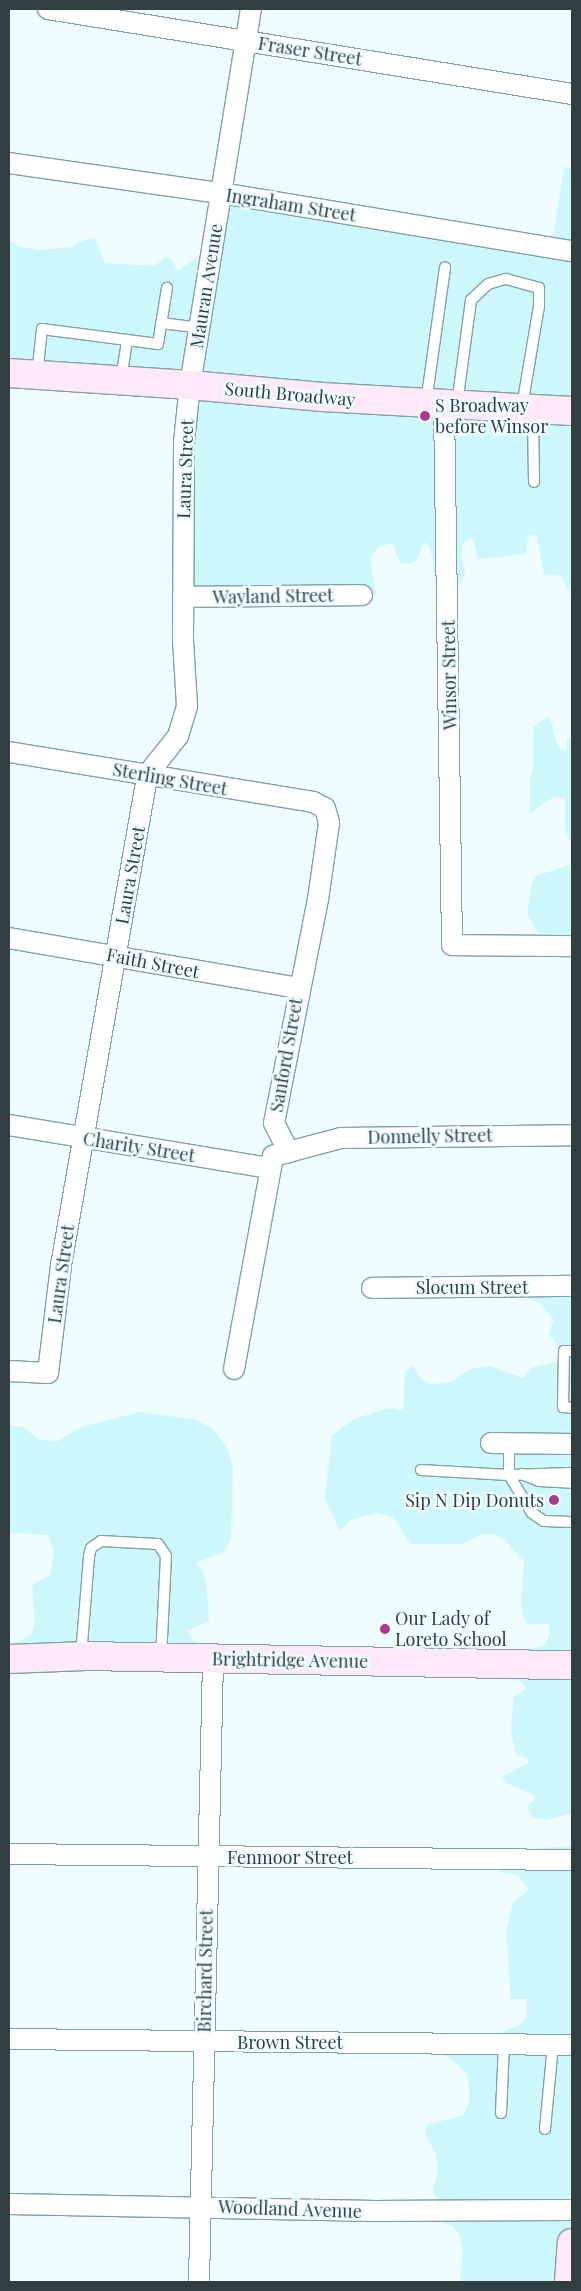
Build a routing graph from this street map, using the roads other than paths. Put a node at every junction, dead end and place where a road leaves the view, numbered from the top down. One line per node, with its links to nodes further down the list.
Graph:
1 (48, 9): 3 (street, Fraser Street)
2 (251, 9): 3 (street, Mauran Avenue)
3 (245, 41): 4 (street, Fraser Street); 6 (street, Mauran Avenue)
4 (572, 94)
5 (9, 163): 6 (street, Ingraham Street)
6 (221, 193): 7 (street, Ingraham Street); 11 (street, Mauran Avenue)
7 (572, 251)
8 (445, 267): 17 (lane)
9 (167, 288): 10 (lane)
10 (161, 324): 11 (lane); 12 (lane)
11 (199, 328): 16 (street, Mauran Avenue)
12 (127, 340): 14 (lane); 15 (lane)
13 (9, 373): 14 (main road, South Broadway)
14 (37, 376): 15 (main road, South Broadway)
15 (121, 381): 16 (main road, South Broadway)
16 (190, 385): 17 (main road, South Broadway); 22 (street, Laura Street)
17 (442, 405): 18 (main road, South Broadway); 18 (lane); 27 (street, Winsor Street)
18 (527, 410): 19 (main road, South Broadway); 20 (lane)
19 (572, 411)
20 (534, 482)
21 (362, 595): 22 (street, Wayland Street)
22 (184, 597): 24 (street, Laura Street)
23 (9, 752): 24 (street, Sterling Street)
24 (147, 775): 25 (street, Sterling Street); 28 (street, Laura Street)
25 (328, 813): 29 (street, Sanford Street)
26 (9, 938): 28 (street, Faith Street)
27 (572, 946)
28 (116, 955): 29 (street, Faith Street); 32 (street, Laura Street)
29 (298, 988): 33 (street, Sanford Street)
30 (9, 1125): 32 (street, Charity Street)
31 (572, 1135): 33 (street, Donnelly Street)
32 (83, 1138): 34 (street, Charity Street); 39 (street, Laura Street)
33 (289, 1152): 34 (street)
34 (270, 1168): 38 (street)
35 (572, 1286): 36 (street, Slocum Street)
36 (372, 1288)
37 (572, 1351): 40 (lane)
38 (234, 1369)
39 (9, 1371)
40 (572, 1408)
41 (500, 1443): 42 (street); 46 (lane)
42 (572, 1444)
43 (422, 1470): 46 (lane)
44 (572, 1472): 45 (lane)
45 (521, 1474): 46 (lane); 47 (lane)
46 (509, 1475): 48 (lane)
47 (572, 1483)
48 (572, 1522)
49 (81, 1656): 50 (main road, Brightridge Avenue); 50 (lane); 51 (main road, Brightridge Avenue)
50 (161, 1658): 52 (main road, Brightridge Avenue)
51 (9, 1659)
52 (213, 1659): 53 (main road, Brightridge Avenue); 55 (street, Birchard Street)
53 (572, 1665)
54 (9, 1854): 55 (street, Fenmoor Street)
55 (206, 1857): 56 (street, Fenmoor Street); 58 (street, Birchard Street)
56 (572, 1860)
57 (9, 2039): 58 (street, Brown Street)
58 (205, 2042): 59 (street, Brown Street); 64 (street, Birchard Street)
59 (504, 2044): 60 (street, Brown Street); 61 (lane)
60 (562, 2045): 62 (lane)
61 (501, 2113)
62 (545, 2129)
63 (9, 2204): 64 (street, Woodland Avenue)
64 (203, 2207): 65 (street, Woodland Avenue); 67 (street, Birchard Street)
65 (572, 2210)
66 (572, 2243): 68 (main road)
67 (199, 2282)
68 (569, 2282)

